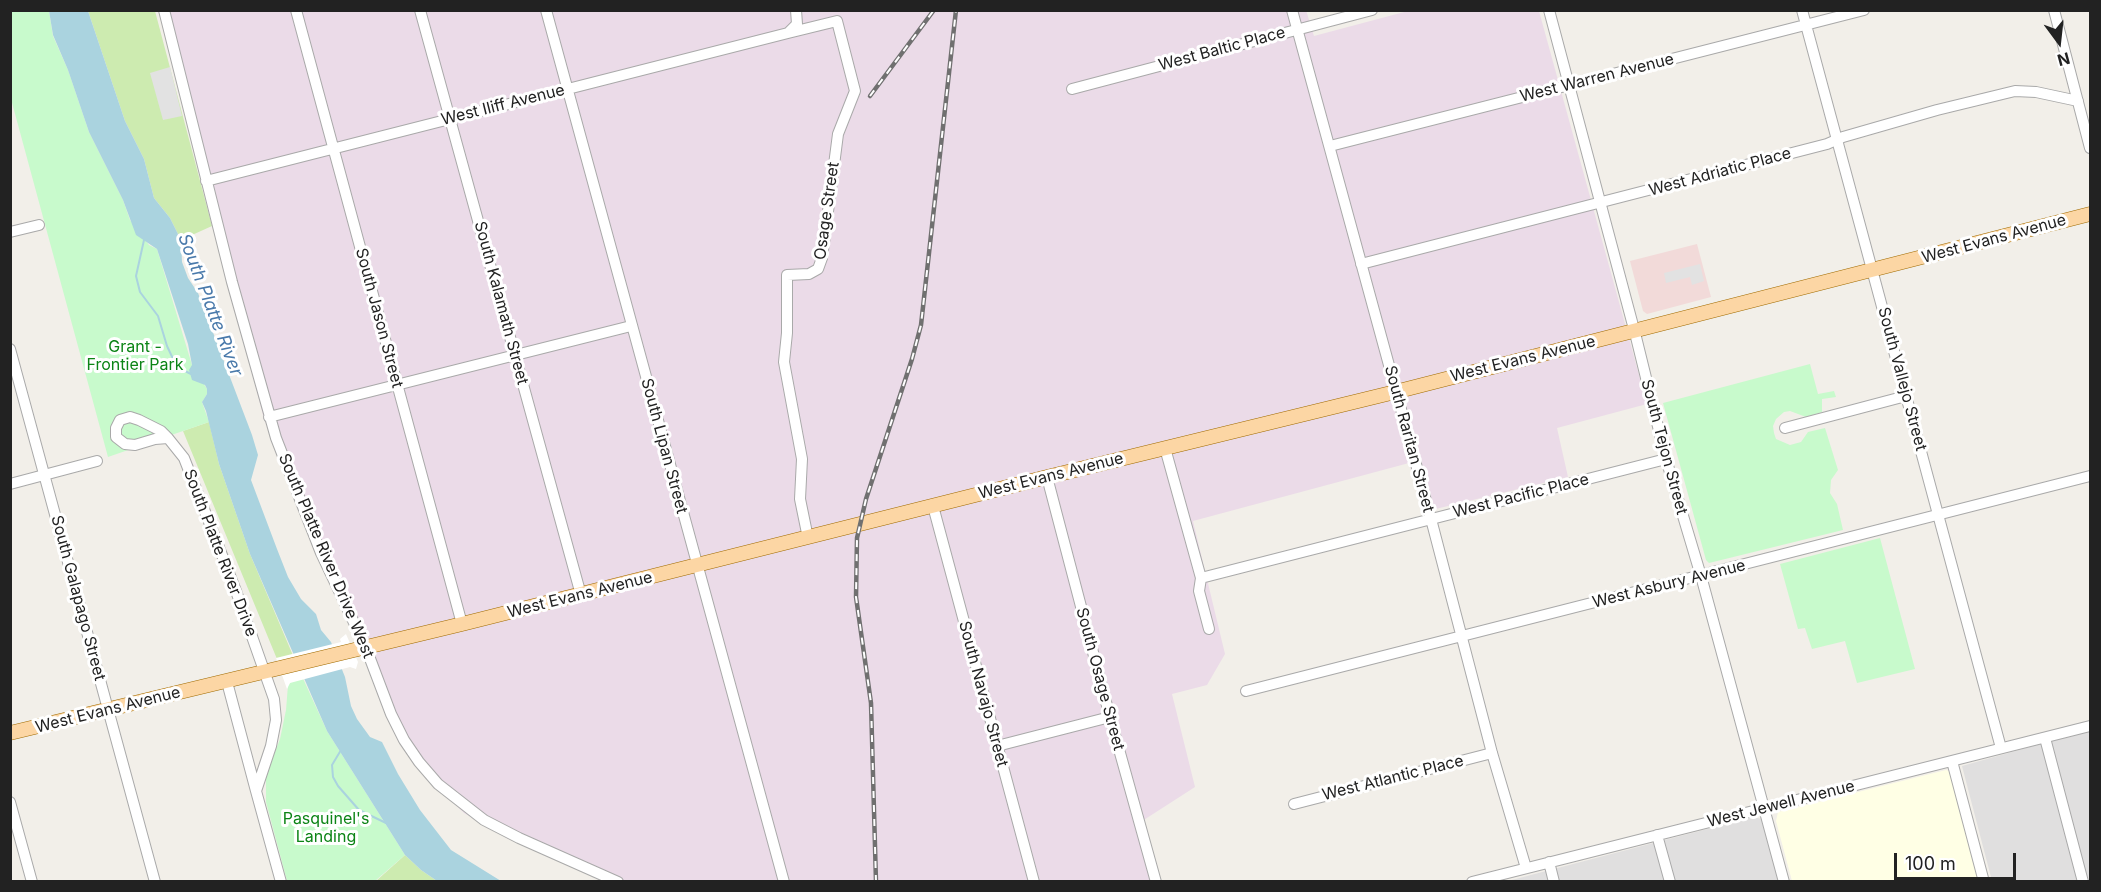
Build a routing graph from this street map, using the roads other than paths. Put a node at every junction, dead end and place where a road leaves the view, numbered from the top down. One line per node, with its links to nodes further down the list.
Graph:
1 (164, 10): 24 (street, South Platte River Drive West)
2 (296, 10): 22 (street, South Jason Street)
3 (420, 10): 19 (street, South Kalamath Street)
4 (546, 10): 16 (street, South Lipan Street)
5 (796, 10): 14 (street)
6 (1292, 10): 13 (street, South Raritan Street)
7 (1372, 10): 13 (street, West Baltic Place)
8 (1549, 10): 15 (street, South Tejon Street)
9 (1802, 10): 12 (street, South Vallejo Street)
10 (1864, 10): 12 (street, West Warren Avenue)
11 (2054, 10): 18 (street)
12 (1806, 25): 15 (street, West Warren Avenue); 20 (street, South Vallejo Street)
13 (1297, 30): 17 (street, West Baltic Place); 21 (street, South Raritan Street)
14 (788, 33): 16 (street, West Iliff Avenue); 51 (street, Osage Street)
15 (1569, 85): 21 (street, West Warren Avenue); 25 (street, South Tejon Street)
16 (568, 88): 19 (street, West Iliff Avenue); 31 (street, South Lipan Street)
17 (1072, 89)
18 (2078, 101): 20 (street, West Adriatic Place); 23 (street)
19 (450, 118): 22 (street, West Iliff Avenue); 34 (street, South Kalamath Street)
20 (1837, 140): 25 (street, West Adriatic Place); 30 (street, South Vallejo Street)
21 (1330, 146): 29 (street, South Raritan Street)
22 (333, 148): 24 (street, West Iliff Avenue); 35 (street, South Jason Street)
23 (2091, 148)
24 (206, 181): 38 (street, South Platte River Drive West)
25 (1600, 203): 29 (street, West Adriatic Place); 32 (street, South Tejon Street)
26 (2091, 214): 30 (main road, West Evans Avenue)
27 (39, 225): 28 (street)
28 (10, 232)
29 (1361, 264): 36 (street, South Raritan Street)
30 (1872, 270): 32 (main road, West Evans Avenue); 37 (street, South Vallejo Street)
31 (632, 326): 34 (street); 52 (street, South Lipan Street)
32 (1634, 331): 36 (main road, West Evans Avenue); 42 (street, South Tejon Street)
33 (10, 350): 44 (street, South Galapago Street)
34 (516, 355): 35 (street); 55 (street, South Kalamath Street)
35 (397, 385): 38 (street); 56 (street, South Jason Street)
36 (1395, 392): 41 (main road, West Evans Avenue); 50 (street, South Raritan Street)
37 (1906, 396): 39 (street); 49 (street, South Vallejo Street)
38 (269, 417): 59 (street, South Platte River Drive West)
39 (1785, 428)
40 (168, 438): 60 (street, South Platte River Drive)
41 (1165, 448): 46 (main road, West Evans Avenue); 54 (street)
42 (1665, 459): 50 (street, West Pacific Place); 53 (street, South Tejon Street)
43 (97, 461): 44 (street)
44 (44, 475): 47 (street); 63 (street, South Galapago Street)
45 (2091, 476): 49 (street, West Asbury Avenue)
46 (1047, 477): 48 (main road, West Evans Avenue); 64 (street, South Osage Street)
47 (10, 484)
48 (933, 506): 51 (main road, West Evans Avenue); 68 (street, South Navajo Street)
49 (1939, 516): 53 (street, West Asbury Avenue); 69 (street, South Vallejo Street)
50 (1431, 519): 54 (street, West Pacific Place); 58 (street, South Raritan Street)
51 (808, 538): 52 (main road, West Evans Avenue)
52 (696, 566): 55 (main road, West Evans Avenue); 85 (street, South Lipan Street)
53 (1701, 576): 58 (street, West Asbury Avenue); 77 (street, South Tejon Street)
54 (1201, 578): 57 (street)
55 (581, 595): 56 (main road, West Evans Avenue)
56 (462, 624): 59 (main road, West Evans Avenue)
57 (1209, 629)
58 (1461, 636): 62 (street, West Asbury Avenue); 70 (street, South Raritan Street)
59 (360, 650): 60 (main road, West Evans Avenue); 84 (street, South Platte River Drive West)
60 (273, 671): 61 (main road, West Evans Avenue); 73 (street, South Platte River Drive)
61 (226, 682): 63 (main road, West Evans Avenue); 71 (street)
62 (1246, 691)
63 (109, 710): 66 (main road, West Evans Avenue); 82 (street, South Galapago Street)
64 (1110, 717): 68 (street); 87 (street, South Osage Street)
65 (2091, 726): 67 (street, West Jewell Avenue)
66 (10, 733)
67 (2045, 738): 69 (street, West Jewell Avenue); 93 (street)
68 (997, 746): 86 (street, South Navajo Street)
69 (2001, 748): 72 (street, West Jewell Avenue)
70 (1492, 753): 76 (street, West Atlantic Place); 80 (street, South Raritan Street)
71 (245, 754): 73 (street); 74 (street)
72 (1952, 760): 77 (street, West Jewell Avenue); 92 (street)
73 (265, 765): 74 (street, South Platte River Drive)
74 (256, 790): 83 (street)
75 (10, 802): 81 (street)
76 (1294, 804)
77 (1764, 808): 78 (street, West Jewell Avenue); 91 (street, South Tejon Street)
78 (1657, 835): 79 (street, West Jewell Avenue); 90 (street)
79 (1549, 862): 80 (street, West Jewell Avenue); 89 (street)
80 (1526, 868): 88 (street, West Jewell Avenue)
81 (32, 882)
82 (155, 882)
83 (281, 882)
84 (618, 882)
85 (784, 882)
86 (1034, 882)
87 (1156, 882)
88 (1472, 882)
89 (1554, 882)
90 (1670, 882)
91 (1784, 882)
92 (1984, 882)
93 (2083, 882)

